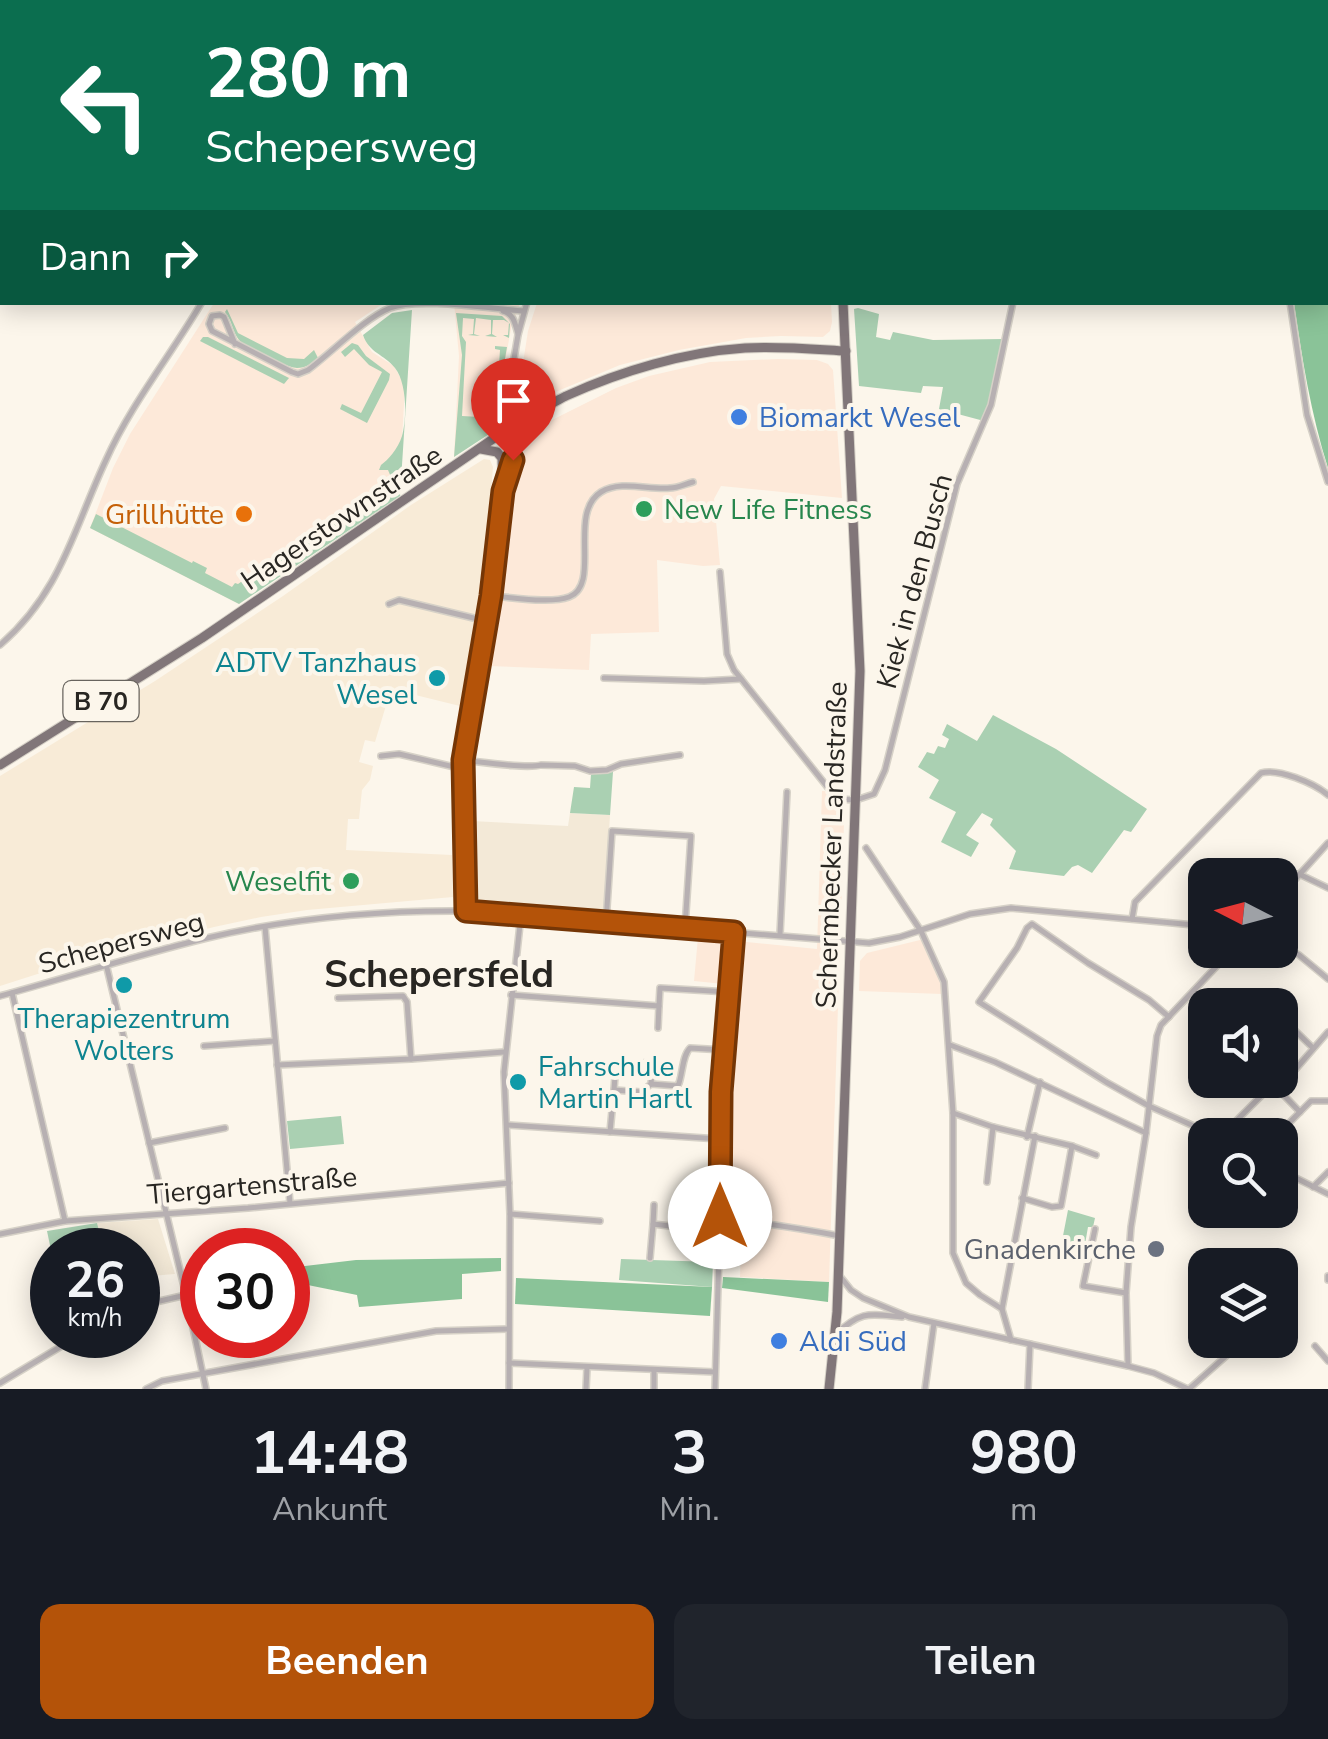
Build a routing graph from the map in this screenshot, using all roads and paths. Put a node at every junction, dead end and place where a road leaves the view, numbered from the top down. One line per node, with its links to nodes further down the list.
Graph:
1 (200, 305): 22 (street)
2 (401, 305): 11 (street)
3 (439, 305): 8 (street)
4 (527, 305): 9 (street)
5 (842, 305): 12 (main road, Schermbecker Landstraße)
6 (1012, 305): 32 (street, Kiek in den Busch)
7 (1290, 305): 16 (street)
8 (496, 310): 9 (street); 10 (street)
9 (524, 311): 10 (street)
10 (518, 335): 13 (street)
11 (236, 344): 11 (street)
12 (846, 351): 13 (main road, Hagerstownstraße / B 70); 32 (main road, Schermbecker Landstraße)
13 (512, 426): 14 (main road, Hagerstownstraße / B 70); 17 (street)
14 (480, 450): 17 (main road); 28 (main road, Hagerstownstraße / B 70)
15 (692, 482): 19 (street)
16 (1328, 482)
17 (503, 491): 19 (street)
18 (720, 572): 24 (street)
19 (491, 596): 21 (street)
20 (390, 604): 21 (street)
21 (486, 622): 27 (street)
22 (0, 644)
23 (604, 678): 24 (street)
24 (743, 678): 32 (street)
25 (680, 755): 27 (street)
26 (381, 756): 29 (street)
27 (463, 760): 29 (street)
28 (0, 764)
29 (462, 768): 37 (street)
30 (787, 792): 46 (street)
31 (1328, 795): 39 (street)
32 (856, 800): 47 (main road, Schermbecker Landstraße)
33 (1328, 842): 35 (street)
34 (866, 848): 44 (street)
35 (1300, 874): 36 (street)
36 (1328, 888)
37 (466, 911): 38 (street, Schepersweg); 42 (street, Schepersweg)
38 (521, 915): 40 (street, Schepersweg); 54 (street)
39 (1132, 919): 41 (street, Schepersweg); 44 (street, Schepersweg)
40 (606, 922): 43 (street, Schepersweg); 43 (street)
41 (1188, 924)
42 (265, 927): 49 (street, Schepersweg); 62 (street)
43 (685, 927): 45 (street, Schepersweg)
44 (921, 931): 47 (street, Schepersweg); 63 (street)
45 (734, 932): 46 (street, Schepersweg); 52 (street)
46 (780, 935): 47 (street, Schepersweg)
47 (852, 943): 112 (main road, Schermbecker Landstraße)
48 (1298, 955): 51 (street)
49 (106, 964): 53 (street, Schepersweg); 92 (street)
50 (1215, 968): 58 (street)
51 (1328, 978)
52 (728, 992): 57 (street); 66 (street)
53 (12, 993): 55 (street, Schepersweg); 107 (street)
54 (511, 994): 57 (street); 67 (street)
55 (0, 996)
56 (338, 998): 68 (street)
57 (659, 1006): 59 (street)
58 (1169, 1017): 79 (street); 79 (street)
59 (658, 1028)
60 (1328, 1032): 65 (street)
61 (1298, 1033): 65 (street)
62 (275, 1040): 64 (street); 70 (street)
63 (950, 1044): 73 (street); 81 (street)
64 (204, 1046)
65 (1314, 1048): 71 (street)
66 (724, 1050): 74 (street); 91 (street)
67 (505, 1052): 68 (street); 85 (street)
68 (410, 1059): 70 (street)
69 (644, 1063): 74 (street)
70 (277, 1065): 102 (street)
71 (1298, 1066)
72 (615, 1076): 75 (street)
73 (1040, 1082): 89 (street); 90 (street)
74 (651, 1084): 75 (street)
75 (614, 1090): 88 (street)
76 (1256, 1098): 82 (street)
77 (1286, 1098): 80 (street)
78 (1328, 1101): 80 (street)
79 (1149, 1106): 84 (street); 89 (street)
80 (1300, 1112): 83 (street)
81 (953, 1113): 86 (street); 117 (street)
82 (1238, 1118)
83 (1294, 1118)
84 (1188, 1123)
85 (507, 1125): 88 (street); 98 (street)
86 (993, 1127): 90 (street); 97 (street)
87 (225, 1128): 92 (street)
88 (610, 1132): 91 (street)
89 (1146, 1133): 116 (street)
90 (1031, 1136): 93 (street); 101 (street)
91 (720, 1139): 106 (street)
92 (148, 1143): 104 (street)
93 (1072, 1146): 94 (street); 101 (street)
94 (1096, 1155)
95 (1328, 1172): 99 (street)
96 (1298, 1179): 99 (street)
97 (987, 1182)
98 (510, 1183): 102 (street, Tiergartenstraße); 105 (street)
99 (1313, 1187): 100 (street)
100 (1328, 1194)
101 (1022, 1202): 117 (street)
102 (290, 1203): 104 (street, Tiergartenstraße)
103 (654, 1204): 109 (street)
104 (165, 1214): 107 (street, Tiergartenstraße); 114 (street)
105 (510, 1214): 108 (street); 120 (street)
106 (720, 1217): 109 (street); 112 (street); 133 (street)
107 (65, 1220): 111 (street, Tiergartenstraße)
108 (600, 1221)
109 (652, 1224): 113 (street)
110 (1095, 1229): 116 (street)
111 (0, 1234)
112 (840, 1236): 115 (main road, Schermbecker Landstraße)
113 (650, 1258)
114 (180, 1272)
115 (839, 1275): 118 (street); 121 (main road, Schermbecker Landstraße)
116 (1126, 1294): 130 (street)
117 (1002, 1309): 122 (street)
118 (910, 1317): 119 (street); 121 (street)
119 (934, 1323): 122 (street); 143 (street)
120 (508, 1329): 129 (street); 134 (street)
121 (836, 1334): 142 (main road, Schermbecker Landstraße)
122 (1011, 1340): 123 (street)
123 (1030, 1344): 130 (street); 144 (street)
124 (1315, 1346): 128 (street)
125 (43, 1358): 135 (street)
126 (200, 1358): 134 (street)
127 (1223, 1358): 145 (street)
128 (1328, 1361)
129 (509, 1363): 131 (street); 138 (street)
130 (1128, 1366): 145 (street)
131 (586, 1368): 132 (street); 139 (street)
132 (654, 1370): 133 (street); 140 (street)
133 (715, 1372): 141 (street)
134 (204, 1375): 136 (street); 137 (street)
135 (1, 1384)
136 (146, 1389)
137 (206, 1389)
138 (509, 1389)
139 (586, 1389)
140 (654, 1389)
141 (715, 1389)
142 (829, 1389)
143 (926, 1389)
144 (1028, 1389)
145 (1188, 1389)

